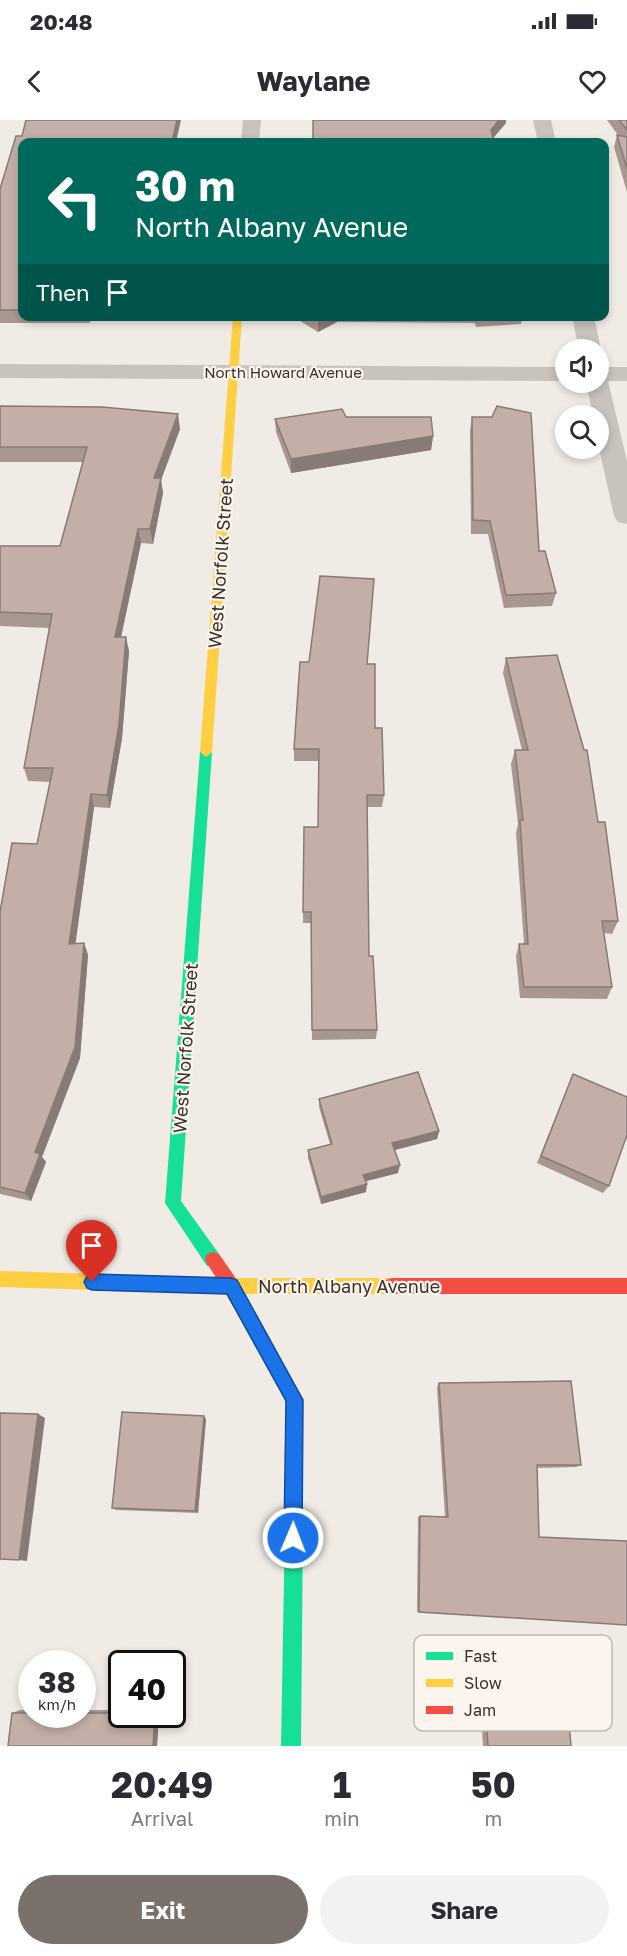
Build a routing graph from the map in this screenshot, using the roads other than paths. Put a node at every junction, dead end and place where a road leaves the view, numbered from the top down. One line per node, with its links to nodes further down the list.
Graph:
1 (252, 120): 3 (street)
2 (542, 120): 4 (street)
3 (250, 138)
4 (546, 138)
5 (238, 321): 9 (street, West Norfolk Street)
6 (585, 321): 7 (street)
7 (588, 339)
8 (0, 371): 9 (street, North Howard Avenue)
9 (234, 372): 10 (street, North Howard Avenue); 16 (street, West Norfolk Street)
10 (555, 374)
11 (609, 374): 12 (street)
12 (627, 374)
13 (599, 393): 14 (street)
14 (627, 516)
15 (0, 1279): 16 (street, North Albany Avenue)
16 (231, 1286): 17 (street, North Albany Avenue); 18 (street, West Norfolk Street)
17 (627, 1286)
18 (291, 1746)

